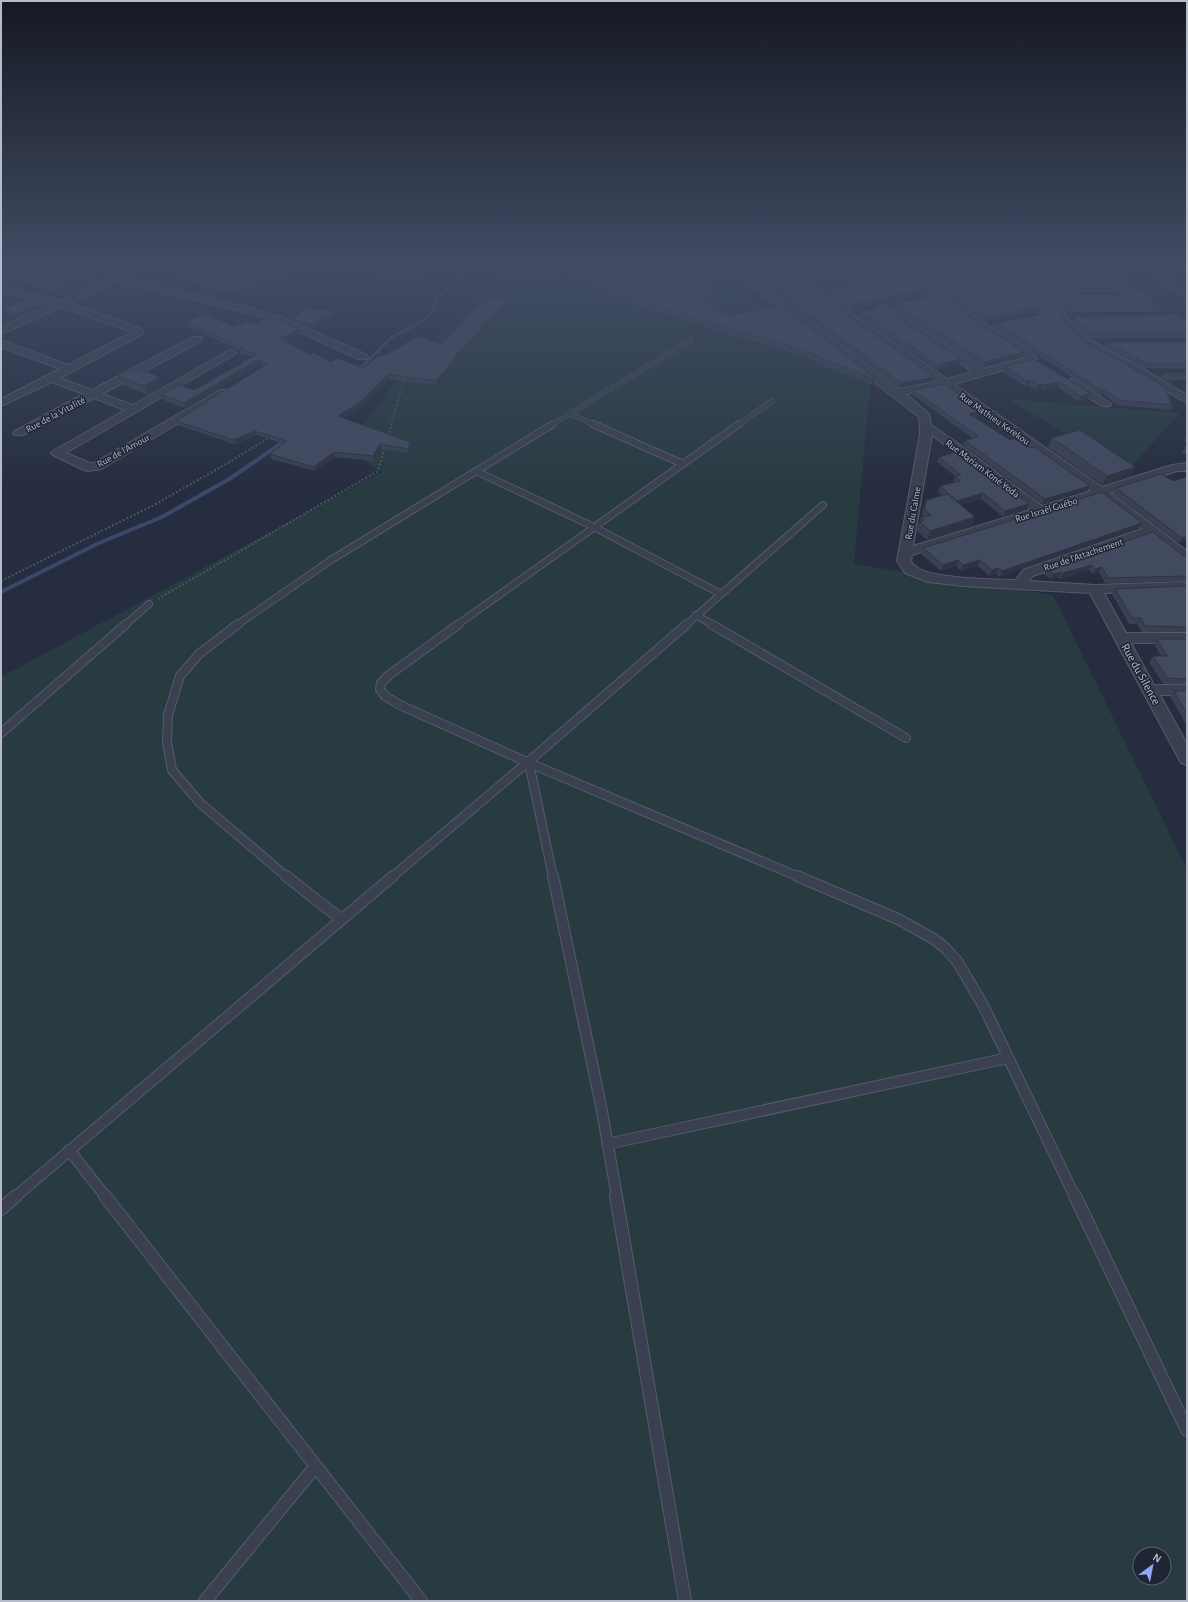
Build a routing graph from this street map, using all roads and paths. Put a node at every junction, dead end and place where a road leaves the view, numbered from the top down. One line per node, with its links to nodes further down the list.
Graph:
1 (1, 343): 13 (street)
2 (120, 343): 13 (street)
3 (190, 343): 23 (street, Rue de la Vitalité)
4 (331, 343): 12 (street)
5 (686, 343): 29 (lane)
6 (831, 343): 22 (street)
7 (889, 343): 20 (street, Rue Mathieu Kérékou)
8 (933, 343): 14 (street)
9 (1009, 343): 14 (street)
10 (1087, 343): 15 (street)
11 (232, 353): 28 (street)
12 (363, 357)
13 (68, 369): 19 (street)
14 (981, 373): 20 (street)
15 (1143, 373): 16 (street); 24 (street)
16 (1165, 373)
17 (406, 374): 48 (path)
18 (1059, 374): 27 (street)
19 (51, 378): 23 (street); 26 (street)
20 (945, 383): 22 (street); 36 (street, Rue Mathieu Kérékou)
21 (234, 386): 28 (street, Rue de l'Amour)
22 (897, 393): 30 (street)
23 (92, 394): 28 (street); 31 (street, Rue de la Vitalité)
24 (1187, 400)
25 (772, 401): 33 (lane)
26 (1, 403)
27 (1106, 404)
28 (133, 409)
29 (570, 414): 33 (lane); 35 (lane)
30 (927, 427): 38 (street, Rue Mariam Koné Yoda); 41 (street, Rue du Calme)
31 (19, 434)
32 (273, 435): 43 (path)
33 (683, 464): 39 (lane)
34 (1187, 467): 36 (street, Rue Israël Guébo)
35 (476, 471): 39 (lane); 58 (lane)
36 (1101, 492): 38 (street, Rue Israël Guébo); 40 (street, Rue Mathieu Kérékou)
37 (823, 505): 47 (lane)
38 (1040, 511): 41 (street, Rue Israël Guébo)
39 (594, 527): 47 (lane); 57 (lane)
40 (1152, 530): 42 (street, Rue Mathieu Kérékou); 44 (street, Rue de l'Attachement)
41 (905, 553): 44 (street, Rue du Calme)
42 (1187, 557)
43 (1, 581)
44 (1020, 584): 46 (street, Rue du Calme)
45 (1187, 586): 46 (street, Rue du Calme)
46 (1095, 589): 50 (street, Rue du Silence)
47 (721, 594): 49 (lane)
48 (150, 604): 54 (lane)
49 (696, 614): 55 (lane); 57 (lane)
50 (1121, 638): 51 (street); 52 (street, Rue du Silence)
51 (1187, 638)
52 (1149, 690): 53 (street); 56 (street, Rue du Silence)
53 (1187, 690)
54 (1, 733)
55 (906, 738)
56 (1185, 751)
57 (529, 762): 58 (lane); 59 (lane); 60 (lane)
58 (341, 919): 61 (lane)
59 (1008, 1058): 60 (lane); 63 (lane)
60 (607, 1144): 67 (lane)
61 (69, 1150): 62 (lane); 64 (lane)
62 (1, 1208)
63 (1187, 1430)
64 (315, 1467): 65 (lane); 66 (lane)
65 (206, 1601)
66 (421, 1601)
67 (685, 1601)

